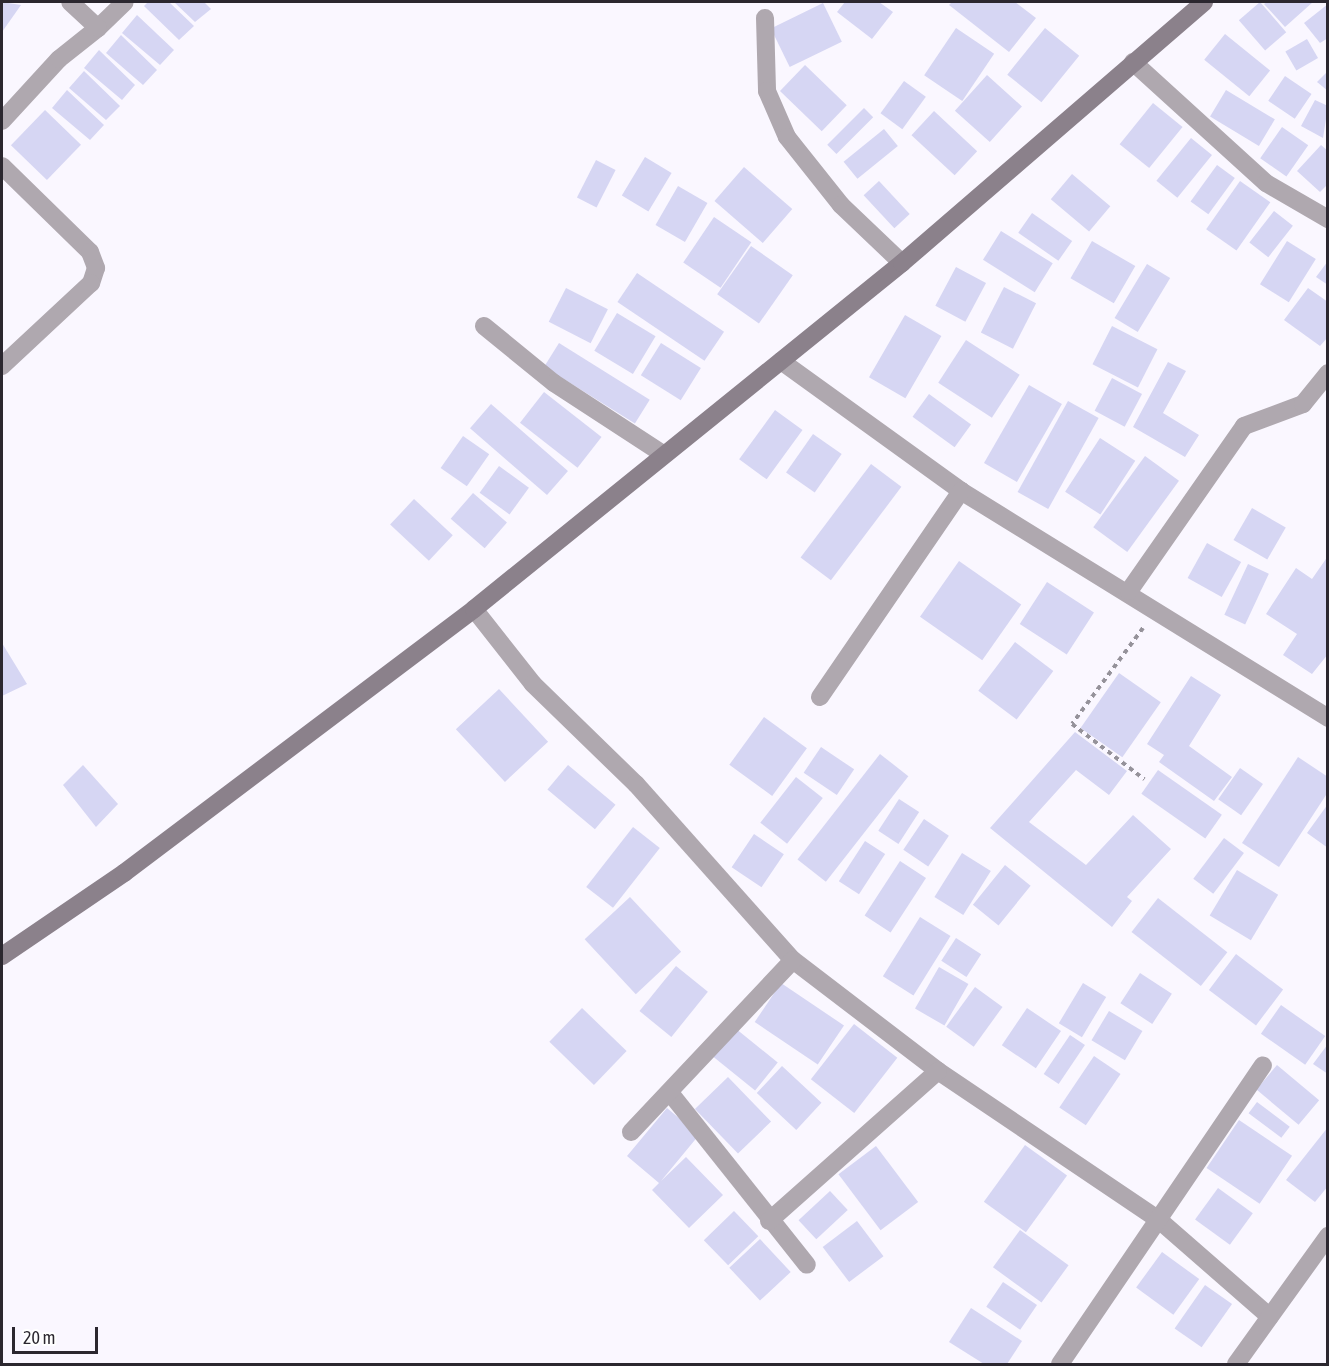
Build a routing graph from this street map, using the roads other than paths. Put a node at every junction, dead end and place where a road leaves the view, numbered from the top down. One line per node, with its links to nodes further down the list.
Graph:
1 (70, 2): 5 (street)
2 (125, 2): 5 (street)
3 (1204, 2): 6 (street)
4 (765, 18): 10 (street)
5 (98, 28): 7 (street)
6 (1133, 62): 9 (street); 10 (street)
7 (2, 121)
8 (2, 166): 13 (street)
9 (1328, 219)
10 (902, 263): 12 (street)
11 (484, 326): 15 (street)
12 (782, 361): 15 (street); 16 (street)
13 (2, 366)
14 (1328, 373): 17 (street)
15 (663, 454): 18 (street)
16 (961, 491): 17 (street); 19 (street)
17 (1129, 591): 20 (street)
18 (474, 609): 21 (street); 22 (street)
19 (820, 697)
20 (1328, 718)
21 (2, 956)
22 (793, 960): 24 (street); 25 (street)
23 (1263, 1065): 27 (street)
24 (938, 1071): 27 (street); 28 (street)
25 (671, 1094): 26 (street); 28 (street)
26 (630, 1132)
27 (1159, 1220): 31 (street); 32 (street)
28 (770, 1221): 30 (street)
29 (1328, 1236): 31 (street)
30 (807, 1265)
31 (1270, 1317): 33 (street)
32 (1060, 1365)
33 (1236, 1365)

